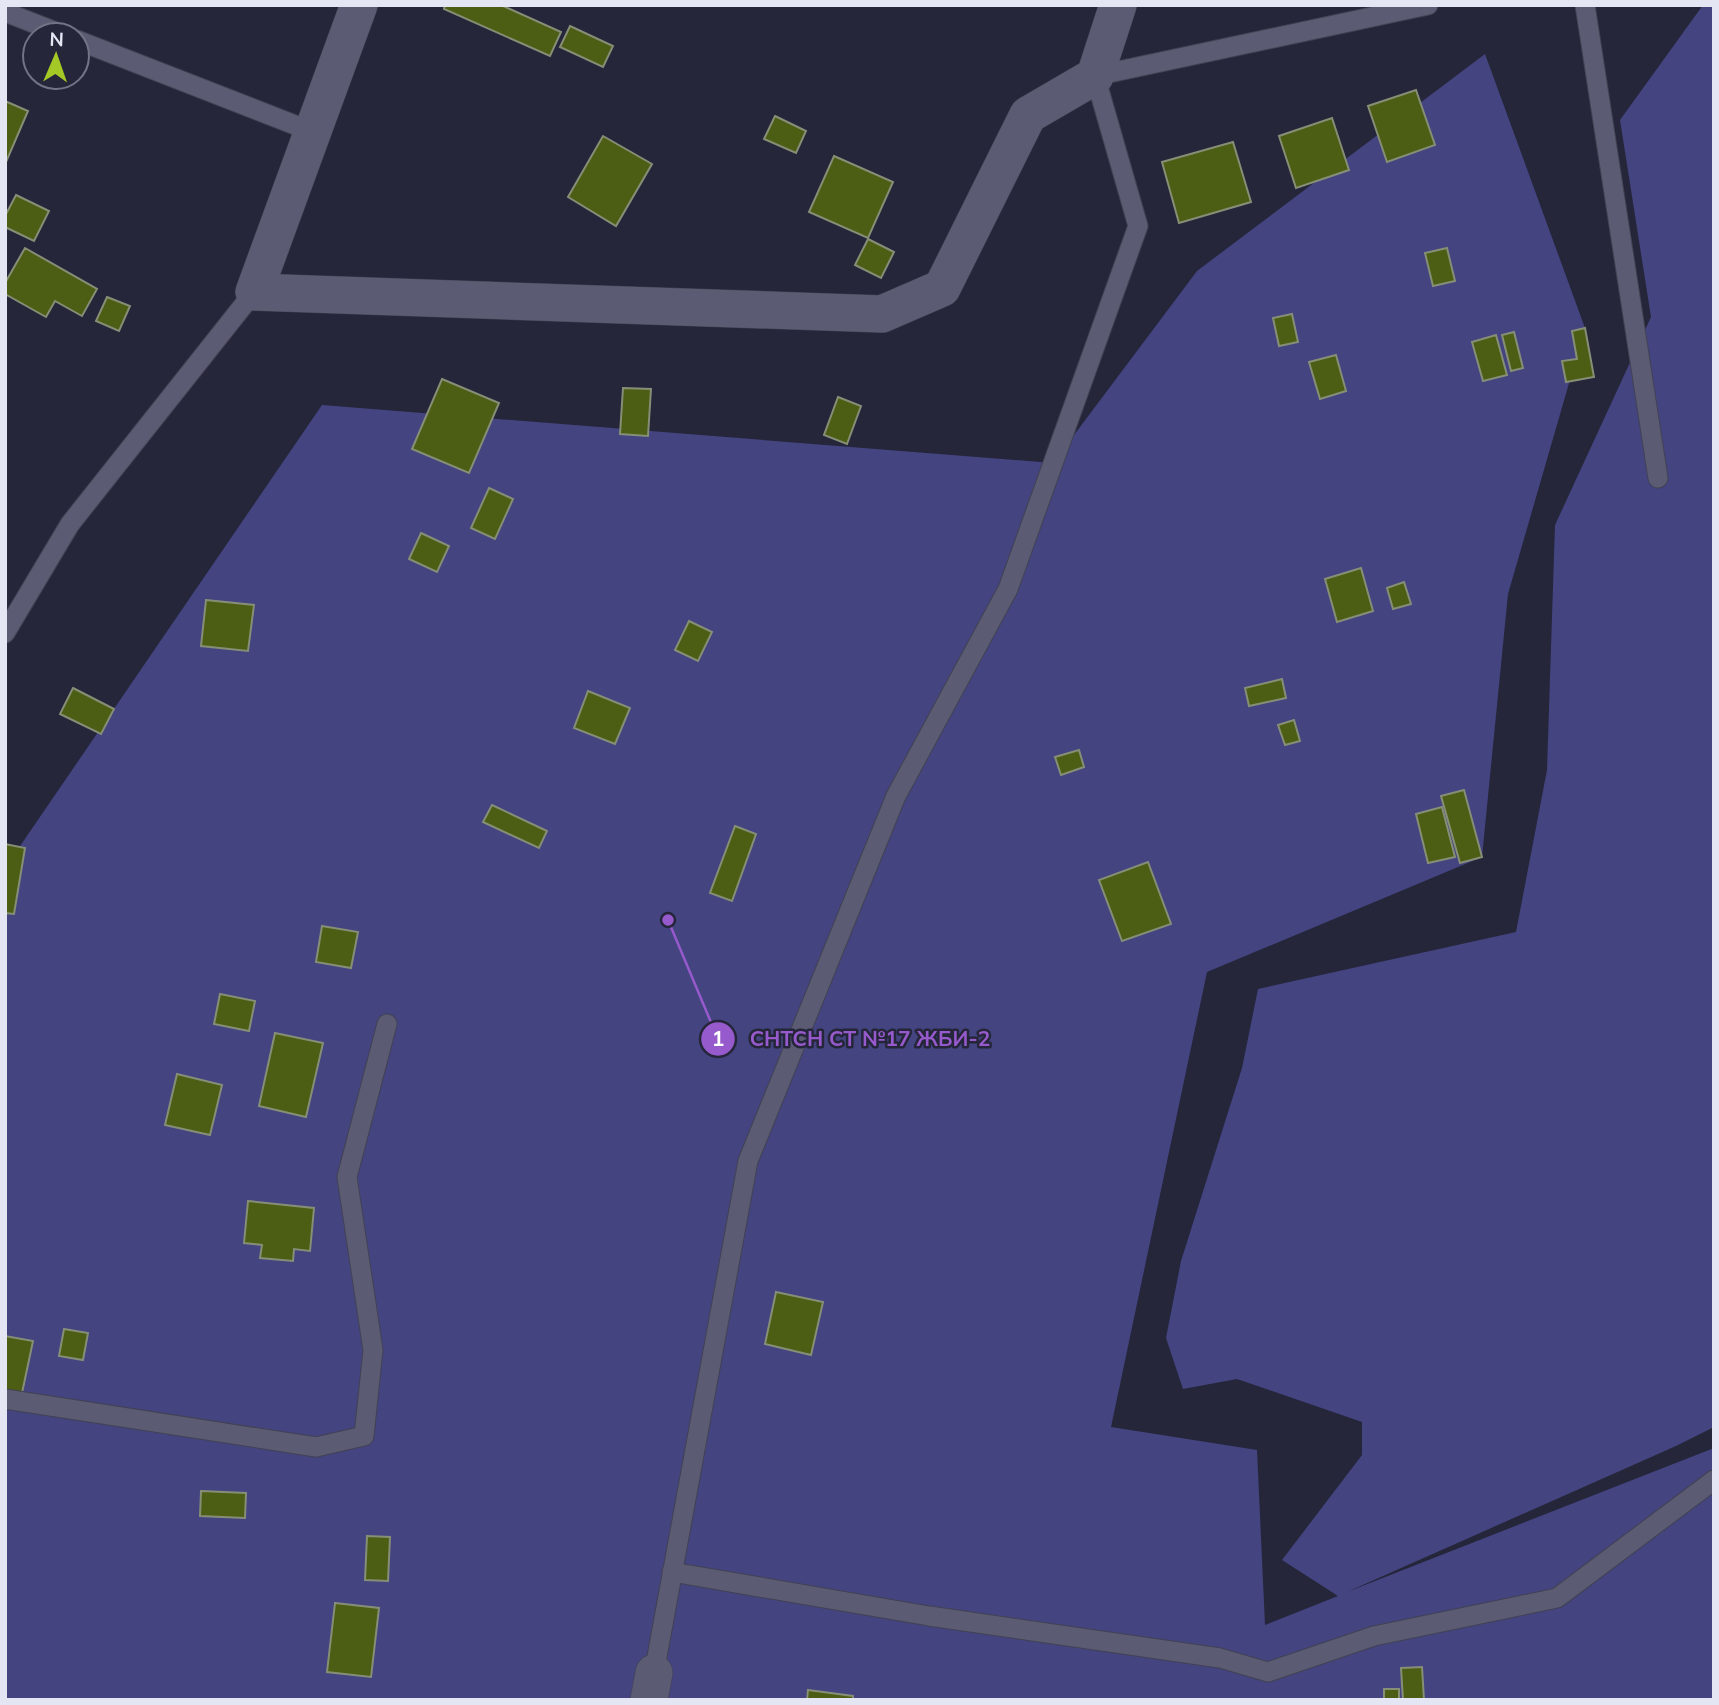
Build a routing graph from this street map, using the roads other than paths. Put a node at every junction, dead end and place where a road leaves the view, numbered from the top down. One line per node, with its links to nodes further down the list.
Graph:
1 (359, 5): 9 (street)
2 (1118, 5): 8 (street)
3 (1428, 5): 8 (lane)
4 (1585, 5): 11 (lane)
5 (5, 12): 6 (lane)
6 (28, 21)
7 (91, 45): 9 (lane)
8 (1095, 76): 10 (street); 16 (lane)
9 (313, 132): 10 (street)
10 (254, 292): 12 (lane)
11 (1658, 478)
12 (5, 633)
13 (387, 1024): 14 (lane)
14 (5, 1399)
15 (1714, 1480): 16 (lane)
16 (672, 1572): 17 (lane)
17 (651, 1686)

